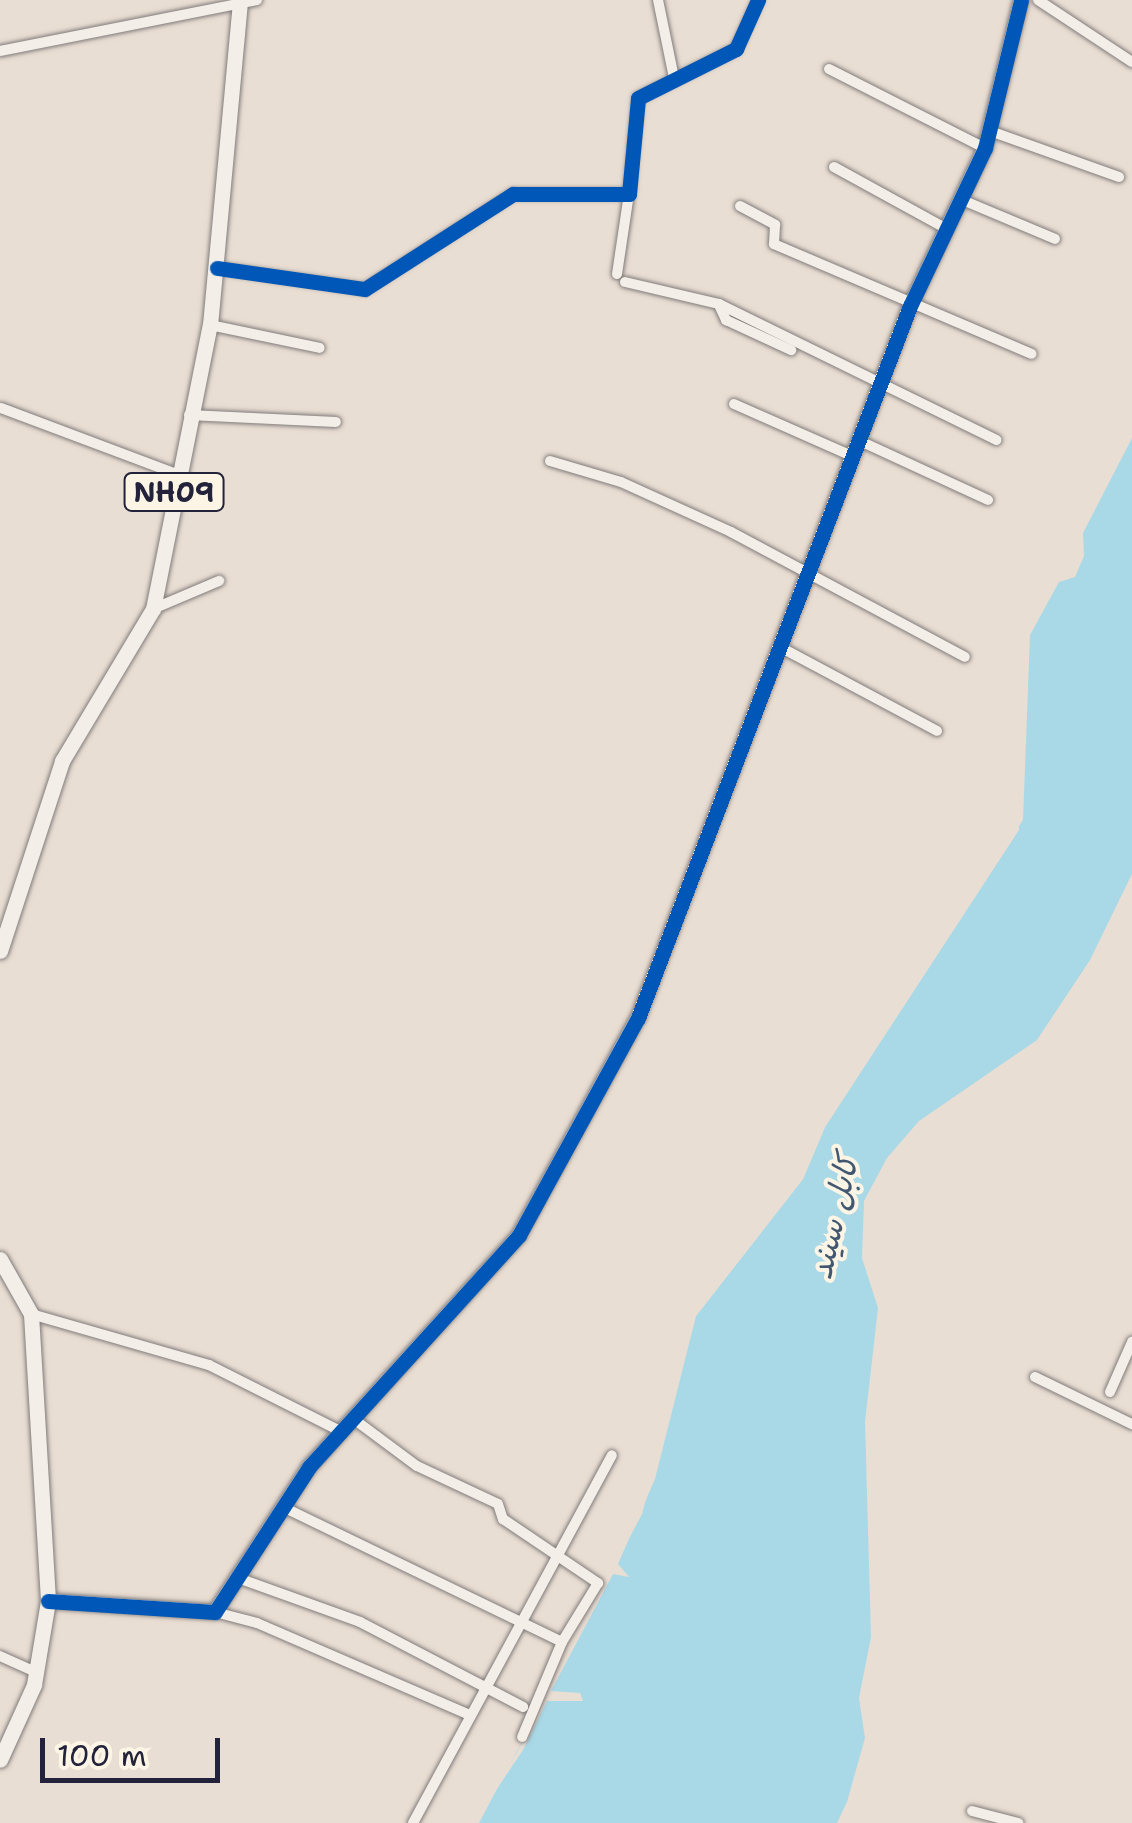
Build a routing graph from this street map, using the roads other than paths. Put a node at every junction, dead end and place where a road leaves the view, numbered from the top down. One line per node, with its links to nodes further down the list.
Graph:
1 (658, 0): 9 (street)
2 (758, 0): 9 (street)
3 (1021, 0): 10 (street)
4 (1038, 0): 7 (street)
5 (246, 1): 6 (street); 19 (main road, NH09)
6 (0, 51)
7 (1132, 62)
8 (828, 70): 11 (street)
9 (674, 78): 14 (street)
10 (990, 131): 11 (street); 13 (street)
11 (984, 148): 15 (street)
12 (834, 167): 17 (street)
13 (1118, 177)
14 (629, 194): 19 (street); 24 (street)
15 (960, 199): 17 (street); 18 (street)
16 (740, 206): 20 (street)
17 (946, 228): 20 (street)
18 (1055, 239)
19 (217, 268): 21 (main road, NH09)
20 (910, 306): 23 (street); 24 (street)
21 (210, 324): 22 (street); 27 (main road, NH09)
22 (320, 348)
23 (1032, 354)
24 (879, 387): 24 (street); 29 (street)
25 (734, 404): 30 (street)
26 (1, 408): 32 (street)
27 (188, 415): 28 (street); 32 (main road, NH09)
28 (336, 422)
29 (860, 441): 30 (street); 33 (street)
30 (854, 457): 34 (street)
31 (550, 461): 34 (street)
32 (177, 474): 36 (main road, NH09)
33 (988, 500)
34 (808, 574): 37 (street); 38 (street)
35 (218, 581): 36 (street)
36 (153, 610): 41 (main road, NH09)
37 (780, 647): 39 (street); 48 (street)
38 (965, 657)
39 (937, 730)
40 (0, 897): 41 (street)
41 (17, 905): 42 (main road, NH09)
42 (0, 951)
43 (0, 1258): 44 (main road)
44 (31, 1314): 50 (street); 55 (main road)
45 (1132, 1342): 47 (street)
46 (1036, 1377): 49 (street)
47 (1110, 1392)
48 (354, 1420): 50 (street); 53 (street)
49 (1132, 1424)
50 (342, 1432): 52 (street)
51 (612, 1455): 53 (street)
52 (283, 1507): 54 (street); 57 (street)
53 (554, 1553): 57 (street); 58 (street)
54 (238, 1578): 56 (street); 61 (street)
55 (48, 1602): 56 (street); 60 (main road)
56 (216, 1612): 63 (street)
57 (520, 1618): 58 (street); 61 (street)
58 (562, 1642): 64 (street)
59 (0, 1656): 60 (street)
60 (38, 1673): 65 (main road)
61 (484, 1684): 62 (street); 63 (street)
62 (523, 1708)
63 (467, 1714): 67 (street)
64 (522, 1738)
65 (0, 1760)
66 (972, 1811): 68 (street)
67 (413, 1823)
68 (1018, 1823)

